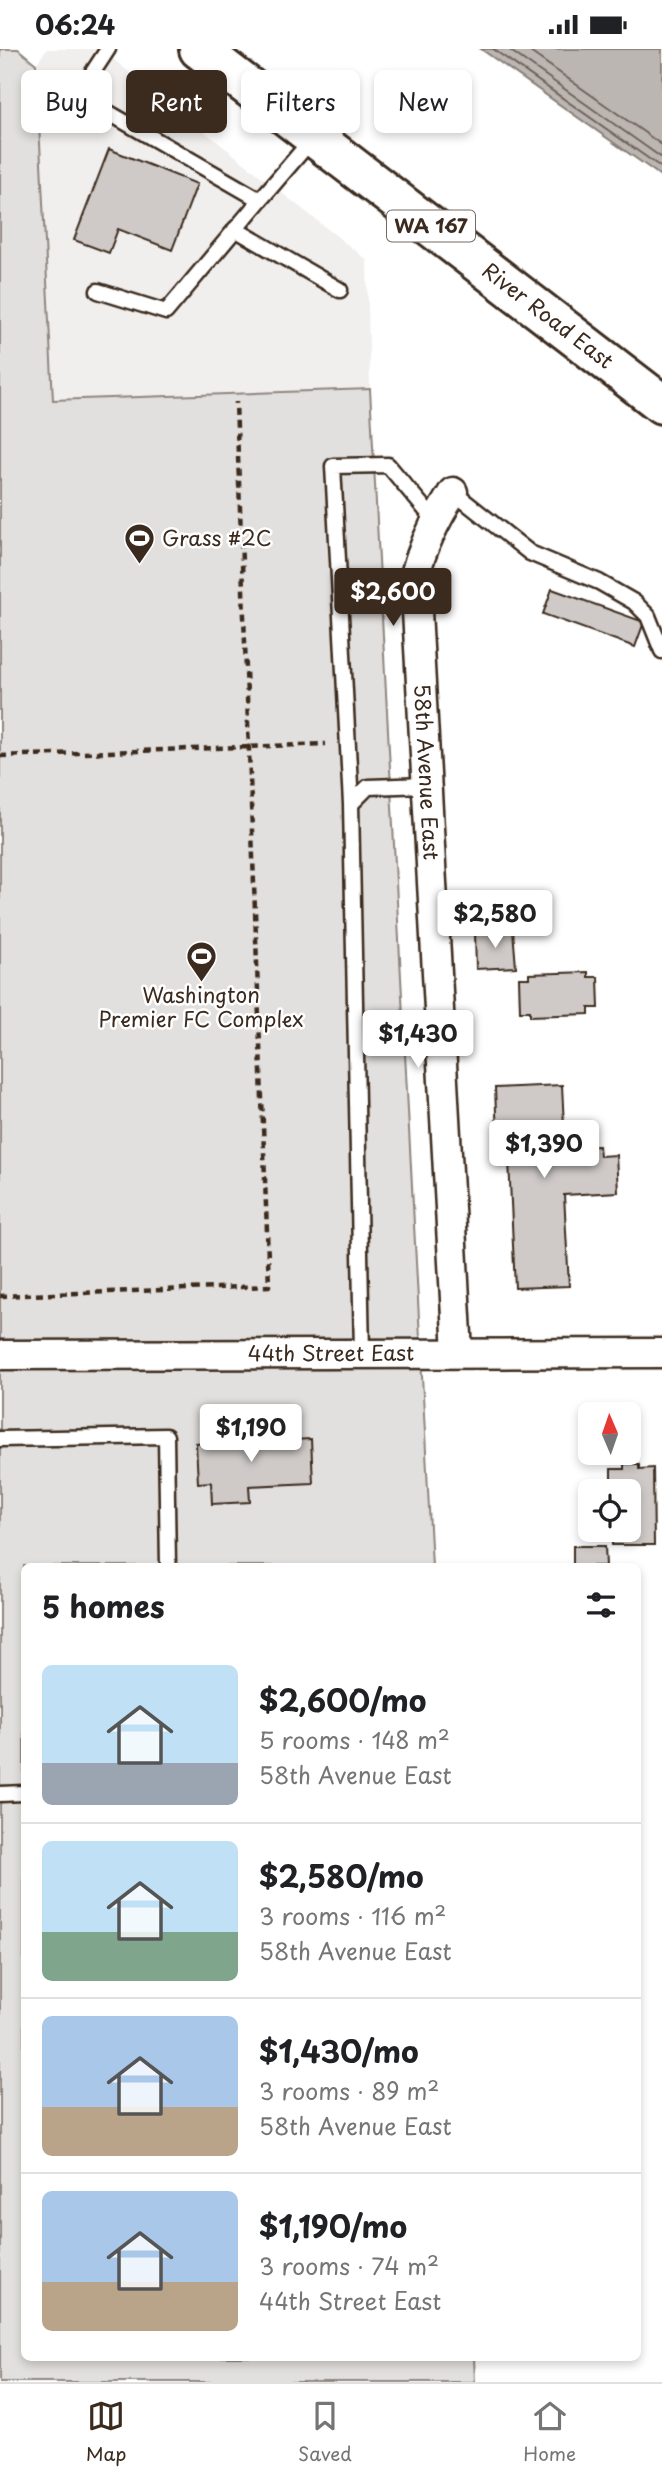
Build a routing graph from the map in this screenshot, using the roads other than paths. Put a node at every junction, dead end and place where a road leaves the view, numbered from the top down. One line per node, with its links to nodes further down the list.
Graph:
1 (108, 49): 4 (lane)
2 (199, 49): 3 (main road, River Road East / WA 167)
3 (314, 137): 4 (lane); 8 (main road, River Road East / WA 167)
4 (260, 200): 5 (lane)
5 (235, 229): 6 (lane); 7 (lane)
6 (340, 290)
7 (98, 291)
8 (662, 404)
9 (453, 492): 10 (street, 58th Avenue East); 11 (lane)
10 (435, 521): 12 (street, 58th Avenue East); 13 (lane)
11 (662, 651)
12 (427, 785): 13 (lane); 15 (street, 58th Avenue East)
13 (351, 804): 14 (lane)
14 (362, 1353): 15 (street, 44th Street East); 17 (street, 44th Street East)
15 (458, 1353): 16 (street, 44th Street East)
16 (662, 1353)
17 (0, 1355)
18 (0, 1439): 19 (lane)
19 (168, 1563)
20 (21, 1793): 21 (lane)
21 (0, 1794)

